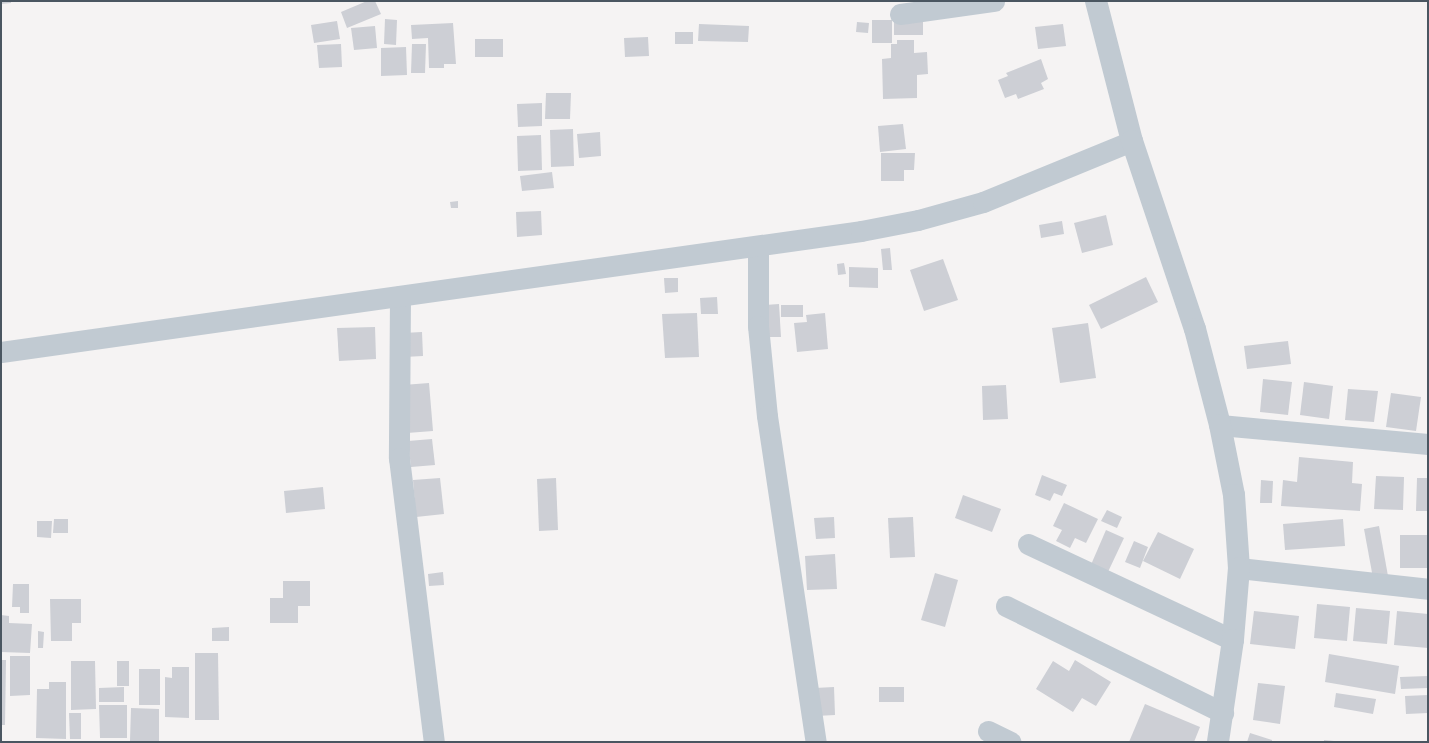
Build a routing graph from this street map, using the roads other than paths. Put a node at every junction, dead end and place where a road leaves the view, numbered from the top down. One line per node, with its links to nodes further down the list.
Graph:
1 (994, 1): 3 (street)
2 (1096, 1): 4 (street)
3 (900, 14)
4 (1132, 141): 5 (street); 8 (street)
5 (758, 246): 6 (street); 18 (street)
6 (400, 296): 7 (street); 17 (street)
7 (1, 352)
8 (1220, 425): 9 (street); 11 (street)
9 (1428, 444)
10 (1028, 544): 14 (street)
11 (1239, 568): 12 (street); 14 (street)
12 (1428, 589)
13 (1006, 606): 15 (street)
14 (1233, 640): 15 (street)
15 (1224, 713): 20 (street)
16 (988, 731): 19 (street)
17 (434, 742)
18 (816, 742)
19 (1011, 742)
20 (1218, 742)

